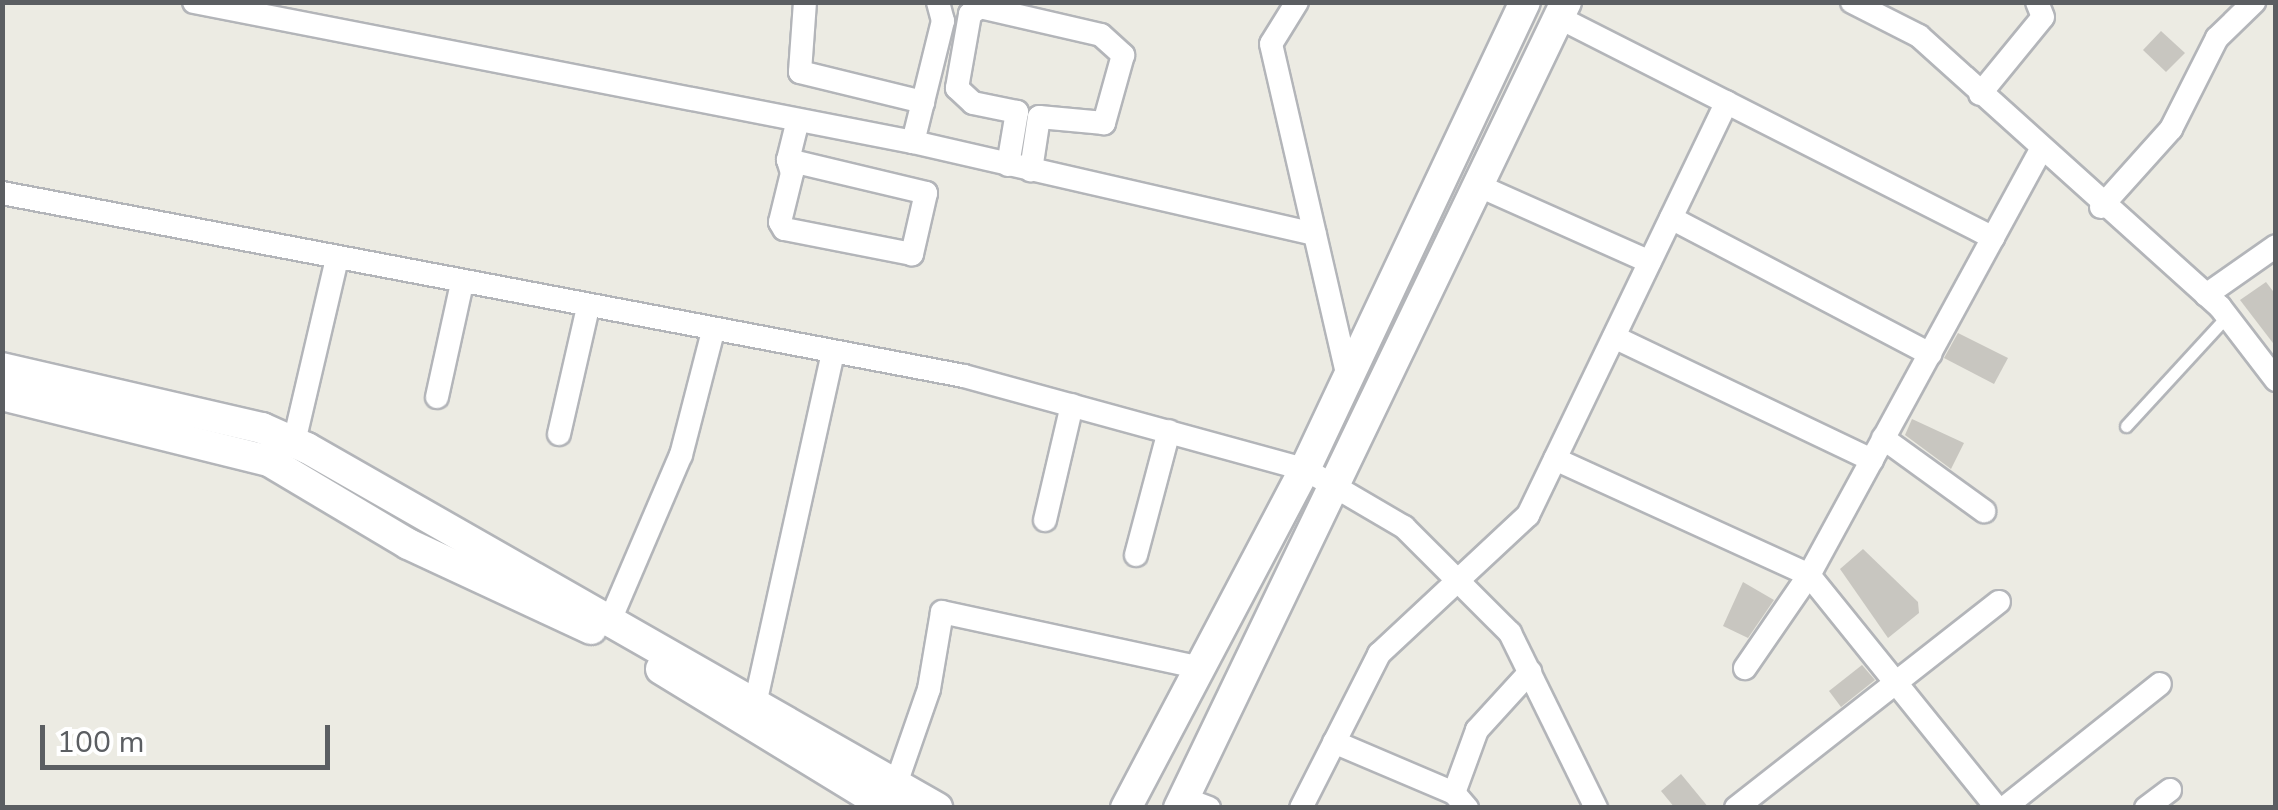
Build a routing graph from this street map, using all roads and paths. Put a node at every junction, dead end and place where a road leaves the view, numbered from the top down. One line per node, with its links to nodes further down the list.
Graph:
1 (194, 2): 14 (street)
2 (805, 2): 11 (street)
3 (938, 2): 11 (street)
4 (1298, 2): 23 (street)
5 (1524, 2): 37 (street)
6 (1852, 2): 10 (street)
7 (2037, 2): 10 (street)
8 (2254, 2): 21 (street)
9 (1562, 10): 12 (street); 19 (street)
10 (1980, 94): 16 (street)
11 (923, 102): 15 (street)
12 (1727, 102): 22 (street); 24 (street)
13 (1028, 114): 13 (street); 18 (street)
14 (798, 120): 15 (street); 17 (street)
15 (913, 142): 18 (street)
16 (2040, 152): 21 (street); 24 (street)
17 (788, 160): 17 (street)
18 (1020, 168): 23 (street)
19 (1478, 185): 27 (street); 50 (street)
20 (2, 193): 26 (street)
21 (2101, 208): 29 (street)
22 (1671, 218): 27 (street); 35 (street)
23 (1315, 234): 37 (street)
24 (1993, 238): 35 (street)
25 (2276, 246): 29 (street)
26 (336, 258): 28 (street); 46 (street)
27 (1650, 262): 33 (street)
28 (462, 282): 30 (street); 40 (street)
29 (2206, 295): 31 (street)
30 (588, 306): 32 (street); 44 (street)
31 (2227, 316): 38 (street); 42 (lane)
32 (713, 330): 34 (street); 57 (street)
33 (1614, 337): 47 (street); 48 (street)
34 (833, 352): 41 (street); 63 (street)
35 (1930, 354): 45 (street)
36 (2, 368): 46 (street)
37 (1348, 376): 49 (street)
38 (2276, 380)
39 (2, 395): 67 (street)
40 (437, 397)
41 (1072, 405): 43 (street); 52 (street)
42 (2126, 426)
43 (1169, 431): 49 (street); 53 (street)
44 (559, 434)
45 (1884, 438): 48 (street); 51 (street)
46 (294, 442): 57 (street)
47 (1555, 459): 54 (street); 55 (street)
48 (1872, 460): 54 (street)
49 (1304, 468): 50 (street); 58 (street)
50 (1339, 484): 55 (street); 68 (street)
51 (1984, 511)
52 (1045, 520)
53 (1136, 555)
54 (1809, 574): 59 (street); 62 (street)
55 (1460, 577): 60 (street); 64 (street)
56 (1999, 602): 62 (street)
57 (611, 618): 63 (street)
58 (1201, 668): 65 (street); 67 (street)
59 (1745, 668)
60 (1530, 672): 69 (street); 73 (street)
61 (2160, 684): 75 (street)
62 (1898, 688): 74 (street); 75 (street)
63 (756, 700): 67 (street)
64 (1334, 742): 69 (street); 72 (street)
65 (1148, 766): 68 (street); 71 (street)
66 (2170, 790): 76 (street)
67 (893, 794): 70 (street)
68 (1191, 798)
69 (1460, 800)
70 (936, 808)
71 (1126, 808)
72 (1301, 808)
73 (1596, 808)
74 (1736, 808)
75 (2001, 808)
76 (2146, 808)

